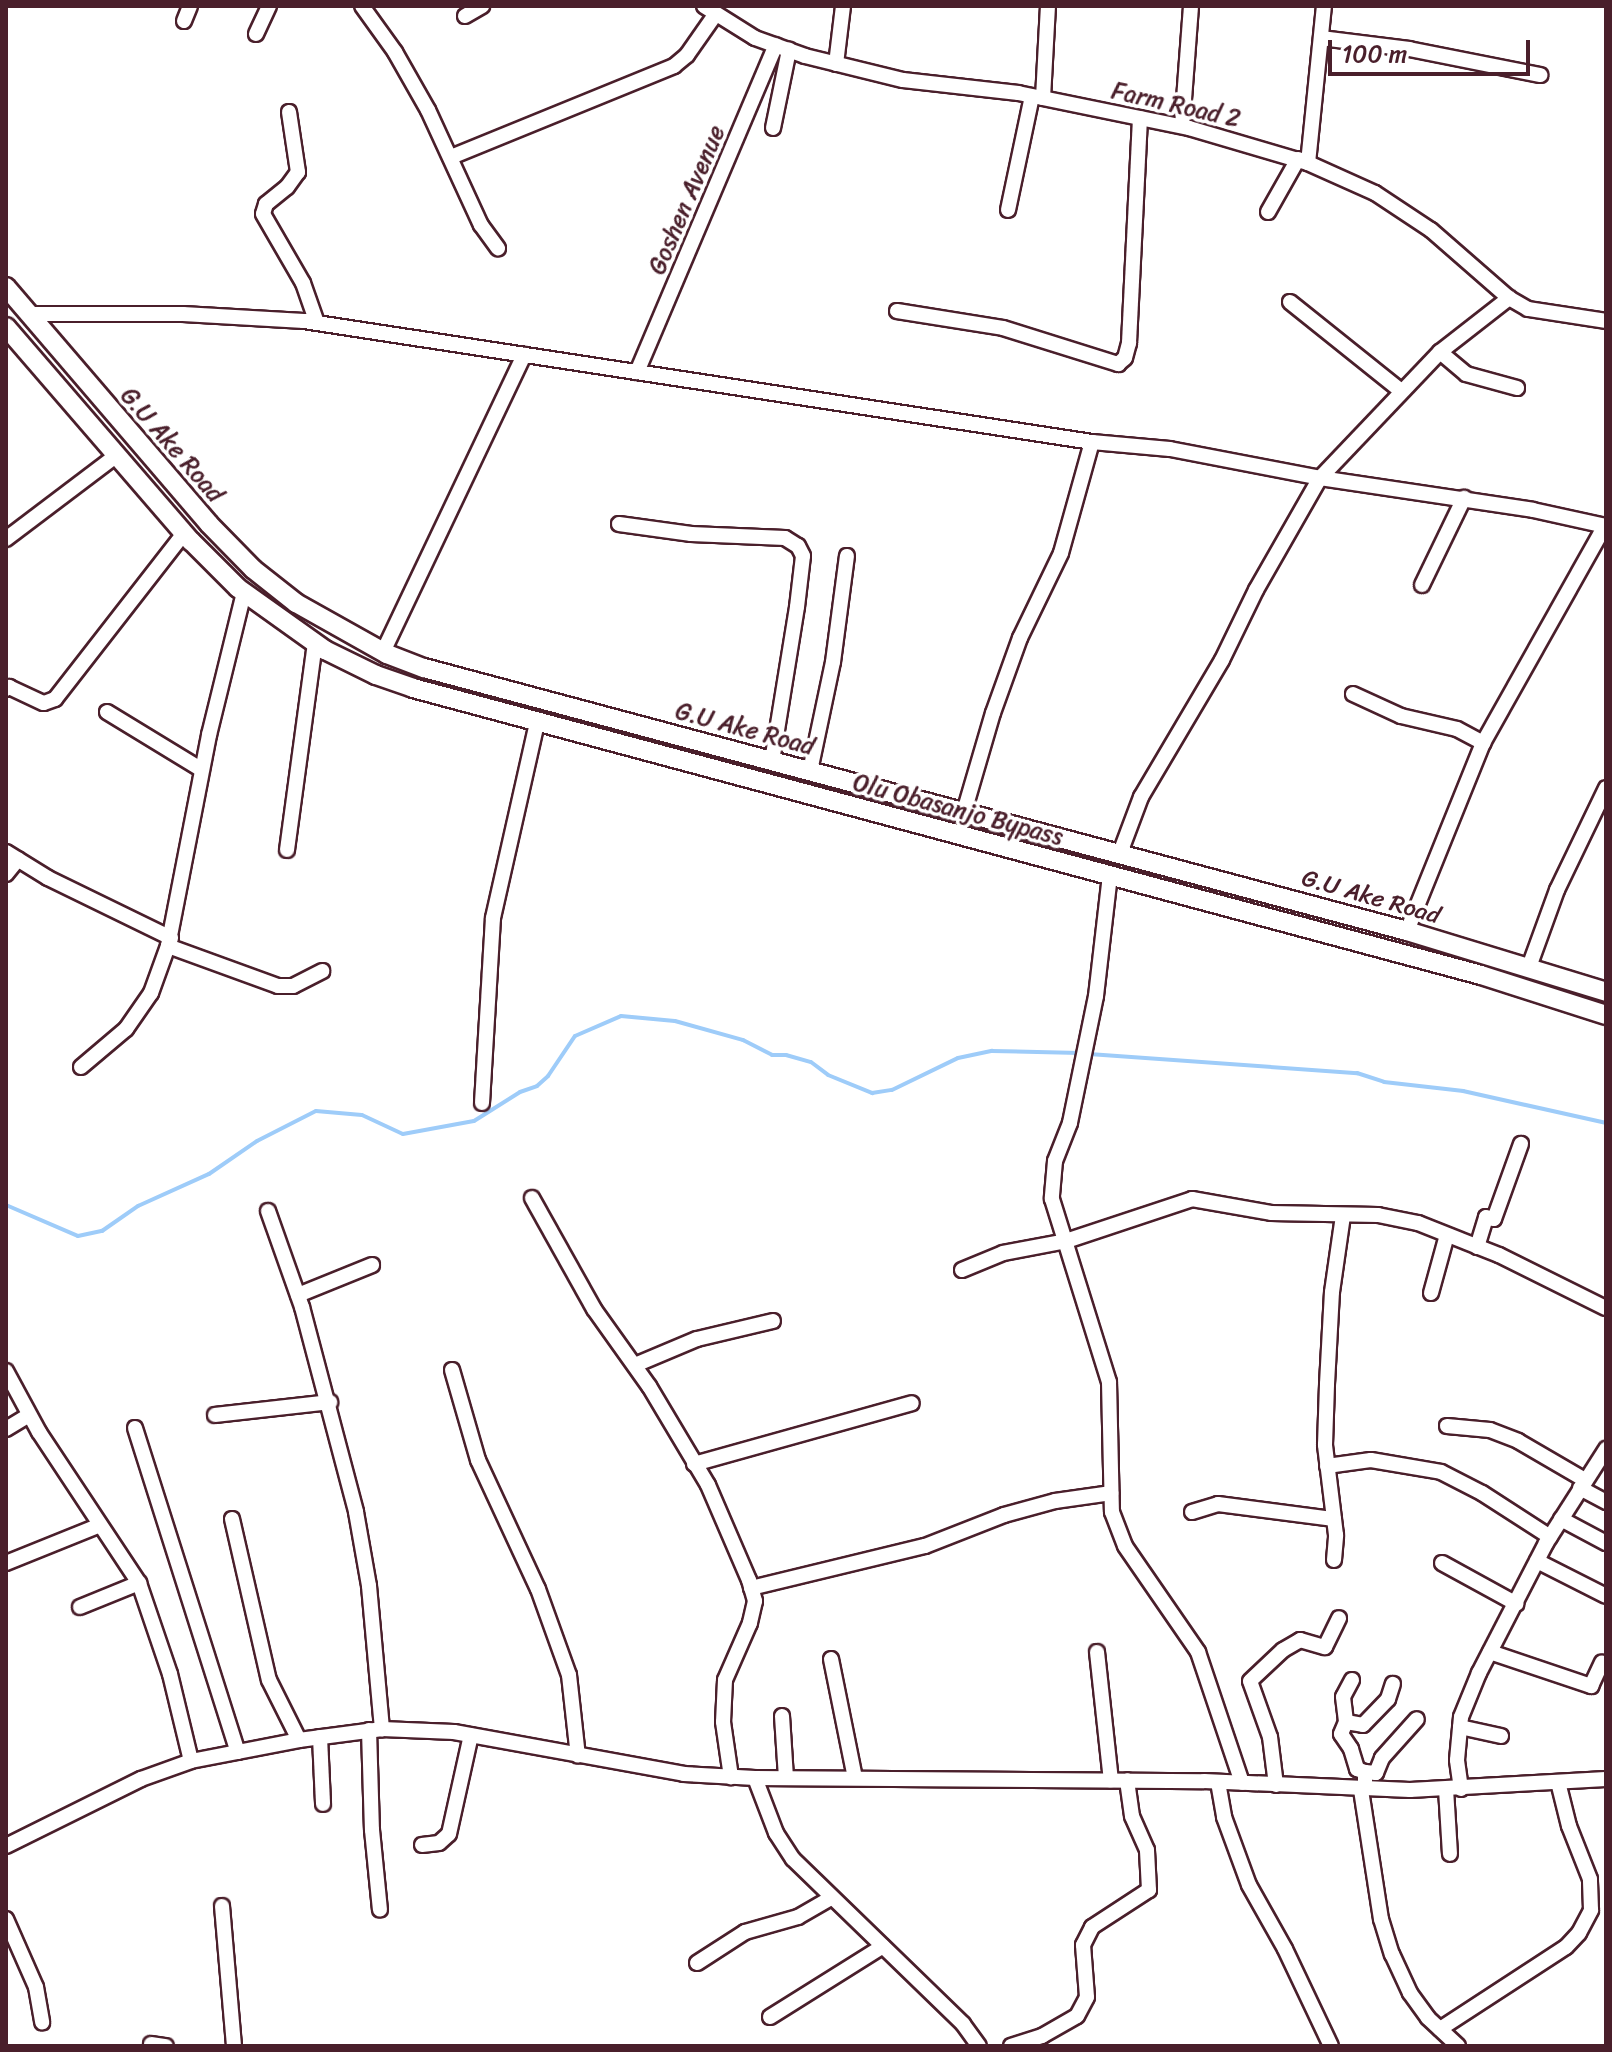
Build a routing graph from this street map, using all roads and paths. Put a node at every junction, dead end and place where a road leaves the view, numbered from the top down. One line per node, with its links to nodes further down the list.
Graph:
1 (190, 6): 11 (street)
2 (269, 6): 12 (street)
3 (362, 6): 22 (street)
4 (482, 6): 10 (street)
5 (843, 6): 15 (street)
6 (1048, 6): 17 (street)
7 (1191, 6): 20 (street)
8 (1324, 6): 13 (street)
9 (710, 11): 14 (street, Farm Road 2); 22 (street)
10 (465, 16)
11 (184, 21)
12 (256, 34)
13 (1321, 38): 16 (street); 23 (street)
14 (782, 48): 15 (street, Farm Road 2); 21 (street); 37 (street, Goshen Avenue)
15 (836, 64): 17 (street, Farm Road 2)
16 (1540, 75)
17 (1037, 97): 19 (street, Farm Road 2); 24 (street)
18 (289, 112): 33 (street)
19 (1140, 118): 20 (street, Farm Road 2); 30 (street)
20 (1182, 126): 23 (street, Farm Road 2)
21 (773, 128)
22 (451, 157): 26 (street)
23 (1303, 161): 25 (street); 28 (street, Farm Road 2)
24 (1008, 210)
25 (1268, 212)
26 (498, 248)
27 (6, 287): 31 (main road, G.U Ake Road)
28 (1509, 298): 32 (street, Farm Road 2); 35 (street)
29 (1290, 302): 39 (street)
30 (897, 311)
31 (29, 314): 33 (street); 52 (main road, G.U Ake Road)
32 (1606, 321)
33 (317, 323): 36 (street)
34 (6, 327): 41 (main road, Olu Obasanjo Bypass)
35 (1440, 352): 38 (street); 39 (street)
36 (524, 355): 37 (street); 52 (street)
37 (637, 372): 40 (street)
38 (1517, 388)
39 (1401, 391): 42 (street)
40 (1092, 442): 42 (street); 62 (street)
41 (117, 455): 46 (main road, Olu Obasanjo Bypass); 47 (street)
42 (1320, 478): 43 (street); 64 (street)
43 (1464, 498): 45 (street); 49 (street)
44 (619, 524): 58 (street)
45 (1606, 526): 57 (street)
46 (184, 533): 50 (main road, Olu Obasanjo Bypass); 53 (street)
47 (6, 539)
48 (847, 556): 60 (street)
49 (1422, 585)
50 (244, 593): 51 (main road, Olu Obasanjo Bypass); 59 (street)
51 (315, 644): 56 (main road, Olu Obasanjo Bypass); 63 (street)
52 (383, 652): 58 (main road, G.U Ake Road)
53 (6, 689)
54 (1353, 694): 57 (street)
55 (107, 712): 59 (street)
56 (537, 722): 67 (main road, Olu Obasanjo Bypass); 75 (street)
57 (1483, 743): 68 (street)
58 (772, 761): 60 (main road, G.U Ake Road)
59 (202, 770): 69 (street)
60 (810, 771): 62 (main road, G.U Ake Road)
61 (1606, 788): 70 (street)
62 (964, 812): 64 (main road, G.U Ake Road)
63 (287, 850)
64 (1120, 853): 68 (main road, G.U Ake Road)
65 (12, 856): 66 (street); 69 (street)
66 (6, 874)
67 (1110, 875): 73 (main road, Olu Obasanjo Bypass); 81 (street)
68 (1407, 931): 70 (main road, G.U Ake Road)
69 (170, 942): 71 (street); 74 (street)
70 (1529, 967): 72 (main road, G.U Ake Road)
71 (322, 971)
72 (1606, 992)
73 (1606, 1015)
74 (81, 1067)
75 (482, 1103)
76 (1521, 1144): 82 (street)
77 (532, 1198): 89 (street)
78 (268, 1211): 86 (street)
79 (1343, 1216): 80 (street); 81 (street); 101 (street)
80 (1447, 1235): 82 (street); 85 (street)
81 (1066, 1241): 84 (street); 103 (street)
82 (1477, 1247): 87 (street)
83 (372, 1265): 86 (street)
84 (962, 1270)
85 (1431, 1293)
86 (298, 1295): 92 (street)
87 (1606, 1308)
88 (773, 1321): 89 (street)
89 (635, 1365): 100 (street)
90 (452, 1370): 140 (street)
91 (6, 1371): 94 (street)
92 (330, 1402): 95 (street); 134 (street)
93 (912, 1403): 100 (street)
94 (29, 1415): 98 (street); 109 (street)
95 (215, 1415)
96 (1447, 1426): 102 (street)
97 (135, 1428): 139 (street)
98 (6, 1429)
99 (1606, 1449): 102 (street)
100 (694, 1464): 117 (street)
101 (1327, 1466): 107 (street); 110 (street)
102 (1583, 1484): 104 (street); 108 (street)
103 (1111, 1493): 117 (street); 152 (street)
104 (1606, 1502)
105 (1192, 1512): 107 (street)
106 (232, 1519): 138 (street)
107 (1334, 1519): 112 (street)
108 (1561, 1519): 110 (street); 111 (street)
109 (100, 1525): 114 (street); 116 (street)
110 (1550, 1537): 113 (street)
111 (1606, 1543)
112 (1334, 1560)
113 (1537, 1561): 118 (street); 119 (street)
114 (6, 1563)
115 (1442, 1563): 119 (street)
116 (139, 1583): 120 (street); 141 (street)
117 (751, 1588): 143 (street)
118 (1606, 1596)
119 (1517, 1604): 123 (street)
120 (80, 1607)
121 (1339, 1618): 153 (street)
122 (1097, 1652): 148 (street)
123 (1490, 1652): 128 (street); 133 (street)
124 (831, 1659): 146 (street)
125 (1602, 1662): 128 (street)
126 (1352, 1680): 132 (street)
127 (1393, 1684): 132 (street)
128 (1591, 1686): 129 (street)
129 (1586, 1701)
130 (782, 1716): 145 (street)
131 (1417, 1719): 142 (street)
132 (1346, 1722): 142 (street)
133 (1460, 1727): 136 (street); 154 (street)
134 (375, 1730): 135 (street); 137 (street); 162 (street)
135 (471, 1735): 140 (street); 157 (street)
136 (1501, 1736)
137 (320, 1737): 138 (street); 156 (street)
138 (299, 1740): 139 (street)
139 (238, 1752): 141 (street)
140 (578, 1756): 143 (street)
141 (191, 1761): 158 (street)
142 (1365, 1772): 155 (street)
143 (731, 1777): 144 (street)
144 (755, 1778): 145 (street); 160 (street)
145 (786, 1778): 146 (street)
146 (855, 1778): 148 (street)
147 (1606, 1779): 151 (street)
148 (1111, 1780): 149 (street)
149 (1127, 1780): 150 (street); 171 (street)
150 (1218, 1782): 152 (street); 172 (street)
151 (1558, 1782): 154 (street); 168 (street)
152 (1242, 1783): 153 (street)
153 (1276, 1785): 155 (street)
154 (1453, 1789): 155 (street); 159 (street)
155 (1363, 1790): 168 (street)
156 (323, 1804)
157 (422, 1845)
158 (6, 1846)
159 (1450, 1854)
160 (831, 1898): 164 (street); 165 (street)
161 (222, 1906): 169 (street)
162 (380, 1910)
163 (6, 1919): 167 (street)
164 (883, 1946): 166 (street); 170 (street)
165 (697, 1963)
166 (770, 2017)
167 (42, 2022)
168 (1440, 2029): 173 (street)
169 (234, 2046)
170 (979, 2046)
171 (1011, 2046)
172 (1331, 2046)
173 (1458, 2046)

